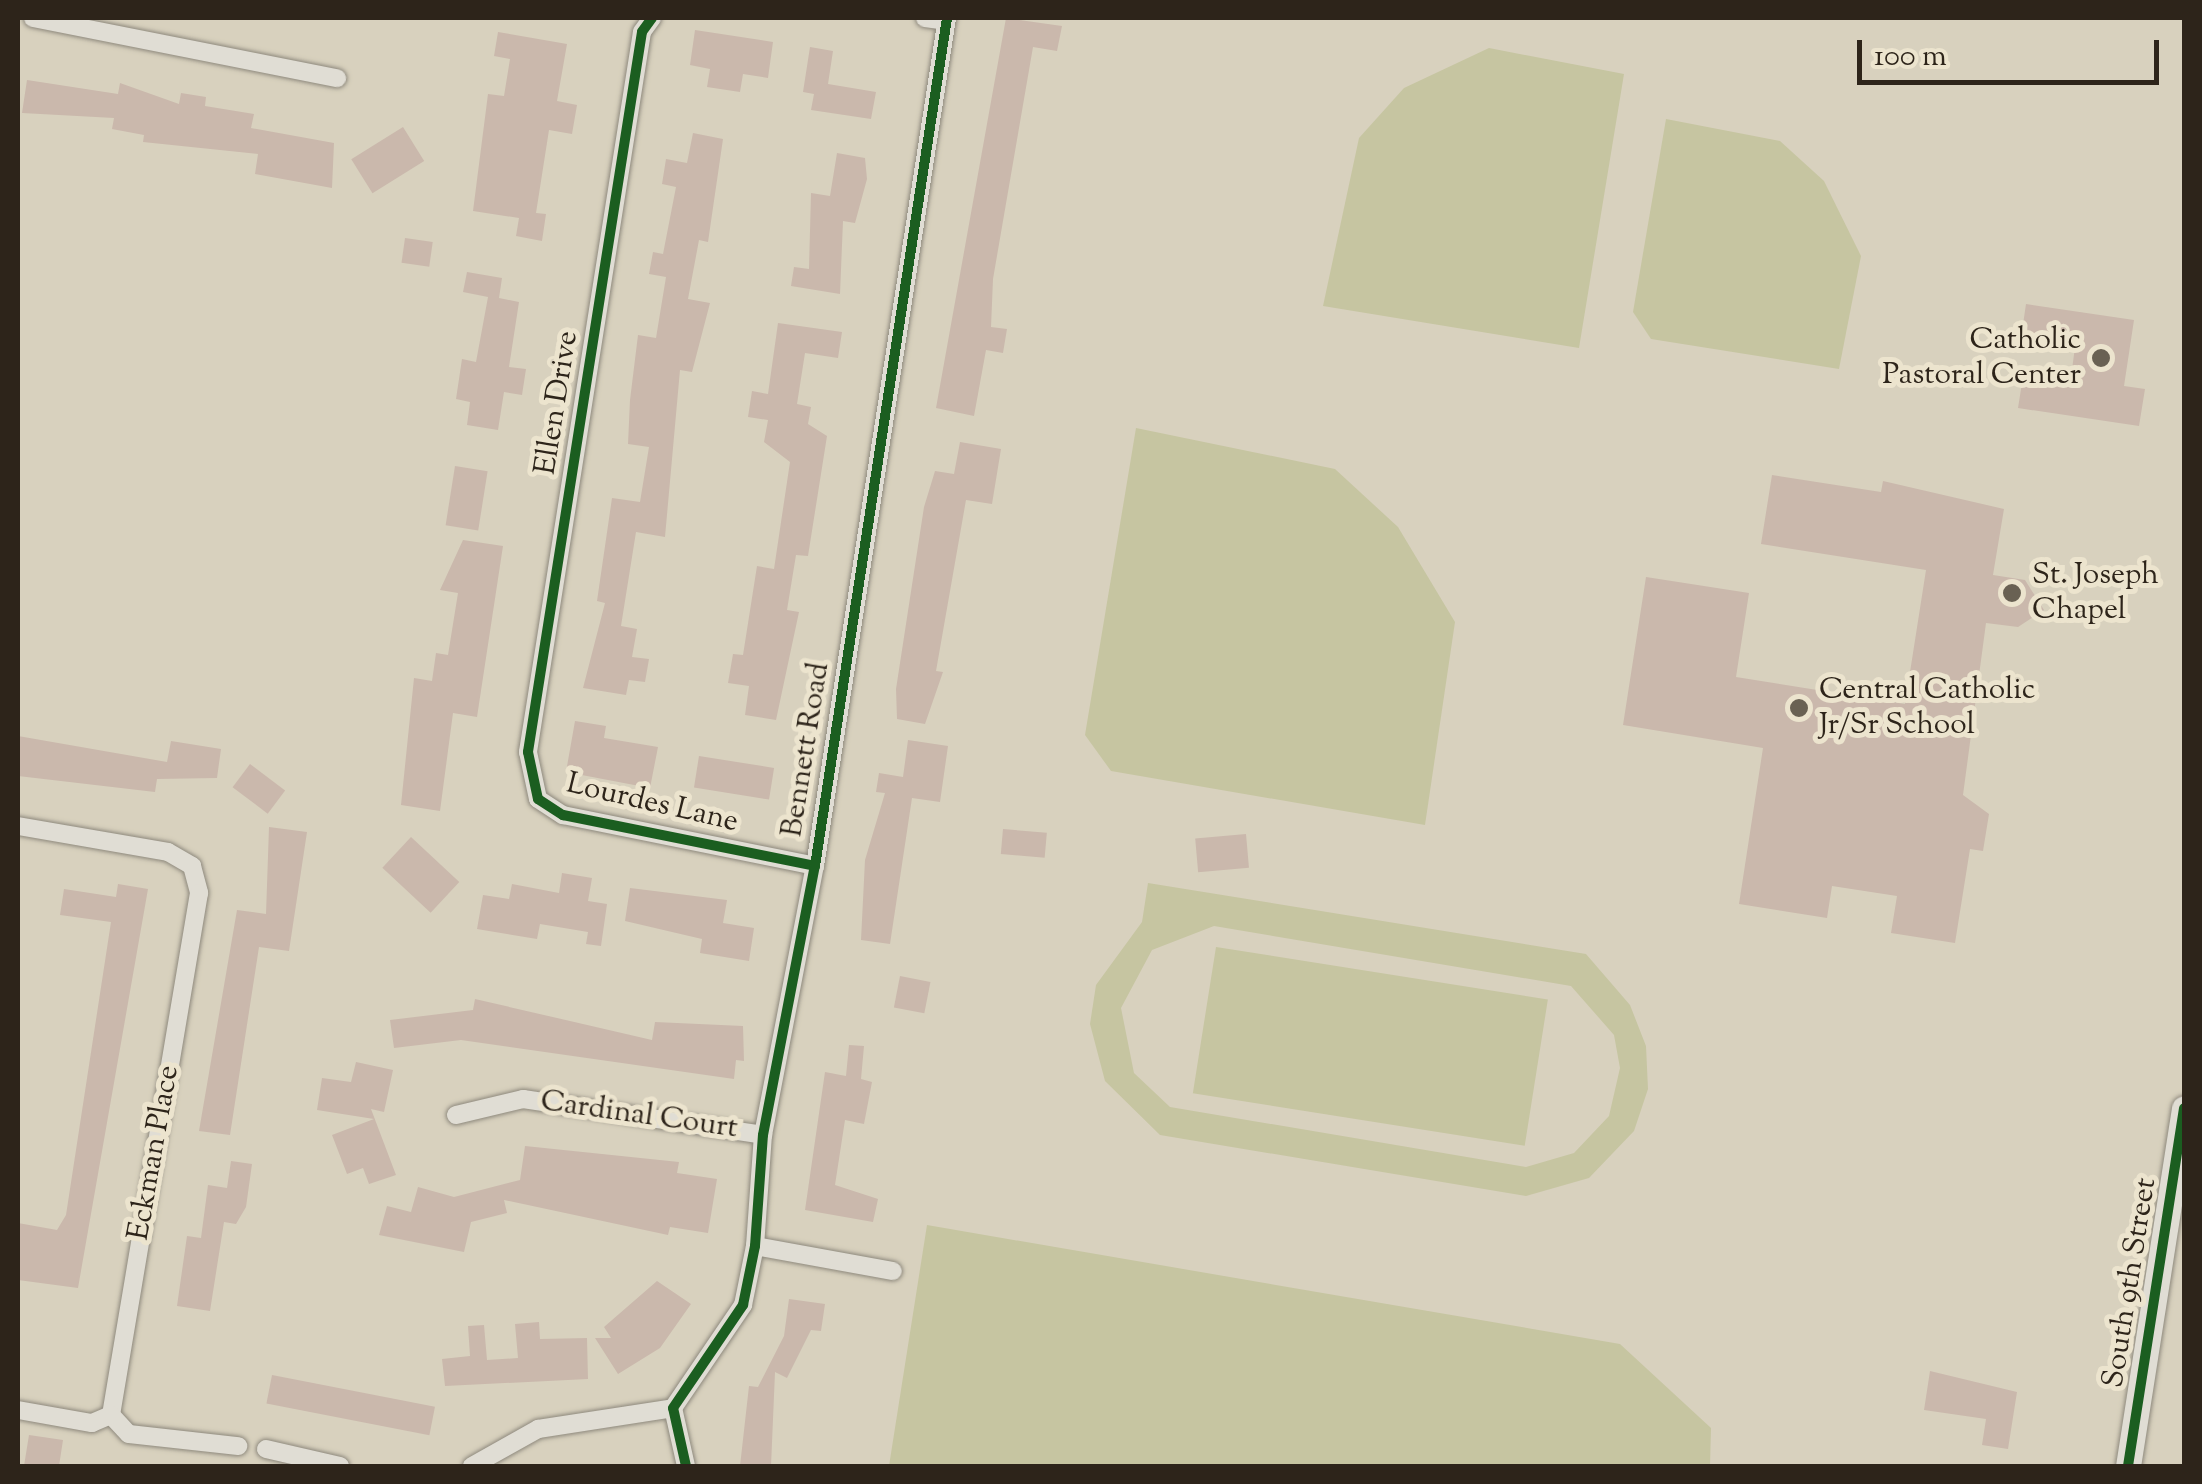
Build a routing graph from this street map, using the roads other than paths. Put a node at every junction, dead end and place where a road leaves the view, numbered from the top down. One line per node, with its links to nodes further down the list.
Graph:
1 (33, 18): 5 (street)
2 (652, 18): 6 (street, Ellen Drive)
3 (925, 18): 4 (street)
4 (946, 19): 8 (street, Bennett Road)
5 (337, 78)
6 (538, 799): 8 (street, Lourdes Lane)
7 (18, 826): 16 (street, Eckman Place)
8 (814, 866): 11 (street, Bennett Road)
9 (2184, 1108): 22 (street, South 9th Street)
10 (456, 1115): 11 (street, Cardinal Court)
11 (763, 1134): 12 (street, Bennett Road)
12 (755, 1246): 13 (street); 14 (street, Bennett Road)
13 (893, 1271)
14 (673, 1408): 20 (street); 21 (street)
15 (18, 1410): 16 (street)
16 (111, 1415): 17 (street)
17 (238, 1446)
18 (266, 1449): 19 (street)
19 (340, 1466)
20 (472, 1466)
21 (686, 1466)
22 (2128, 1466)

